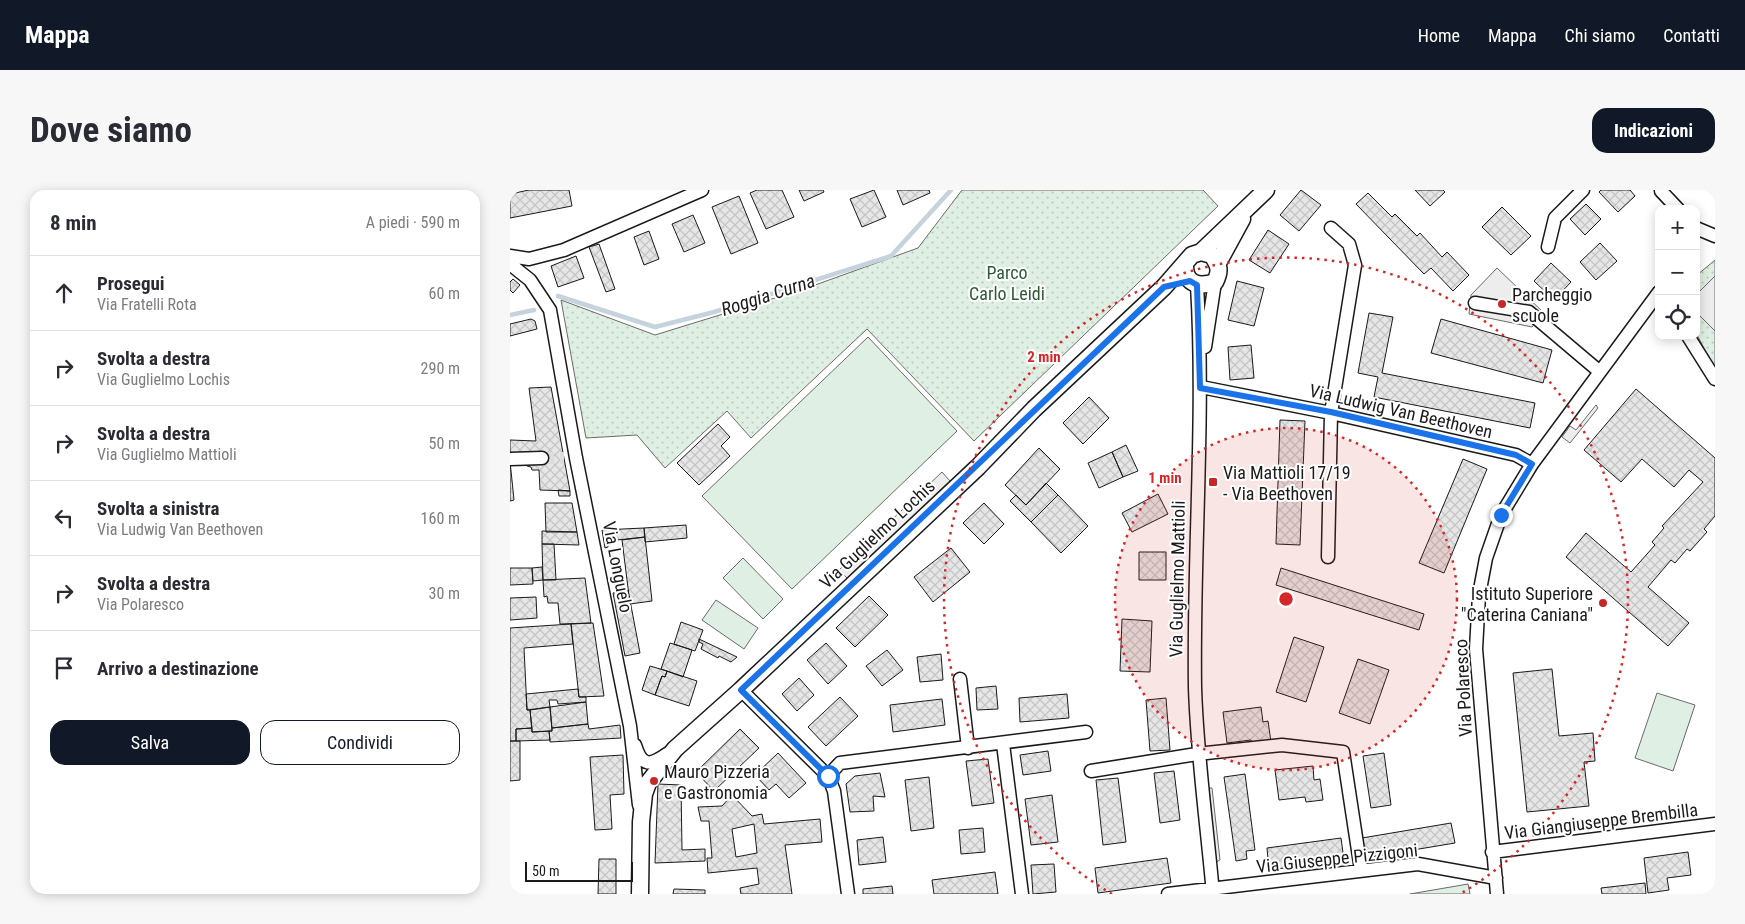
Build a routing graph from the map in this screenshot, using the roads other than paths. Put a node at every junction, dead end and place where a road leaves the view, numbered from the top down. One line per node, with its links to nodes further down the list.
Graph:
1 (702, 190): 14 (street)
2 (1266, 190): 7 (street, Via Guglielmo Lochis)
3 (1583, 190): 12 (street)
4 (1660, 190): 5 (street); 6 (street)
5 (1665, 205)
6 (1674, 205)
7 (1247, 208): 13 (street, Via Guglielmo Lochis); 16 (street, Via Guglielmo Mattioli)
8 (1331, 228): 27 (street)
9 (1700, 230): 10 (street)
10 (1715, 236): 11 (street)
11 (1700, 241)
12 (1548, 247)
13 (1201, 252): 15 (street, Via Guglielmo Lochis); 16 (street)
14 (510, 256)
15 (1185, 263): 19 (street, Via Guglielmo Mattioli); 20 (street, Via Guglielmo Lochis)
16 (1218, 263): 18 (street, Via Guglielmo Mattioli)
17 (510, 264): 34 (street, Via Longuelo)
18 (1215, 282): 19 (street); 26 (street, Via Guglielmo Mattioli)
19 (1194, 283): 20 (street); 26 (street, Via Guglielmo Mattioli)
20 (1164, 287): 33 (street, Via Guglielmo Lochis)
21 (1655, 299): 24 (street, Via Polaresco)
22 (1475, 303): 24 (street)
23 (1691, 340): 25 (street)
24 (1600, 372): 30 (street, Via Polaresco)
25 (1715, 379)
26 (1201, 381): 27 (street, Via Ludwig Van Beethoven); 39 (street, Via Guglielmo Mattioli)
27 (1331, 412): 30 (street, Via Ludwig Van Beethoven); 31 (street)
28 (542, 458): 29 (street)
29 (510, 459)
30 (1532, 464): 44 (street, Via Polaresco)
31 (1328, 557)
32 (960, 679): 37 (street)
33 (741, 690): 38 (street, Via Guglielmo Lochis); 41 (street)
34 (630, 726): 38 (street); 42 (street, Via Longuelo)
35 (1086, 732): 36 (street)
36 (1003, 744): 37 (street); 50 (street)
37 (968, 748): 41 (street)
38 (675, 749): 42 (street, Via Guglielmo Lochis)
39 (1197, 754): 40 (street); 45 (street); 47 (street, Via Guglielmo Mattioli)
40 (1092, 771)
41 (828, 776): 49 (street)
42 (641, 822): 48 (street, Via Longuelo)
43 (1715, 824): 44 (street, Via Giangiuseppe Brembilla)
44 (1492, 852): 46 (street, Via Polaresco)
45 (1360, 870): 46 (street, Via Giuseppe Pizzigoni); 47 (street, Via Giuseppe Pizzigoni)
46 (1496, 878): 52 (street, Via Polaresco)
47 (1212, 891): 51 (street, Via Giuseppe Pizzigoni)
48 (640, 894)
49 (848, 894)
50 (1022, 894)
51 (1168, 894)
52 (1497, 894)

